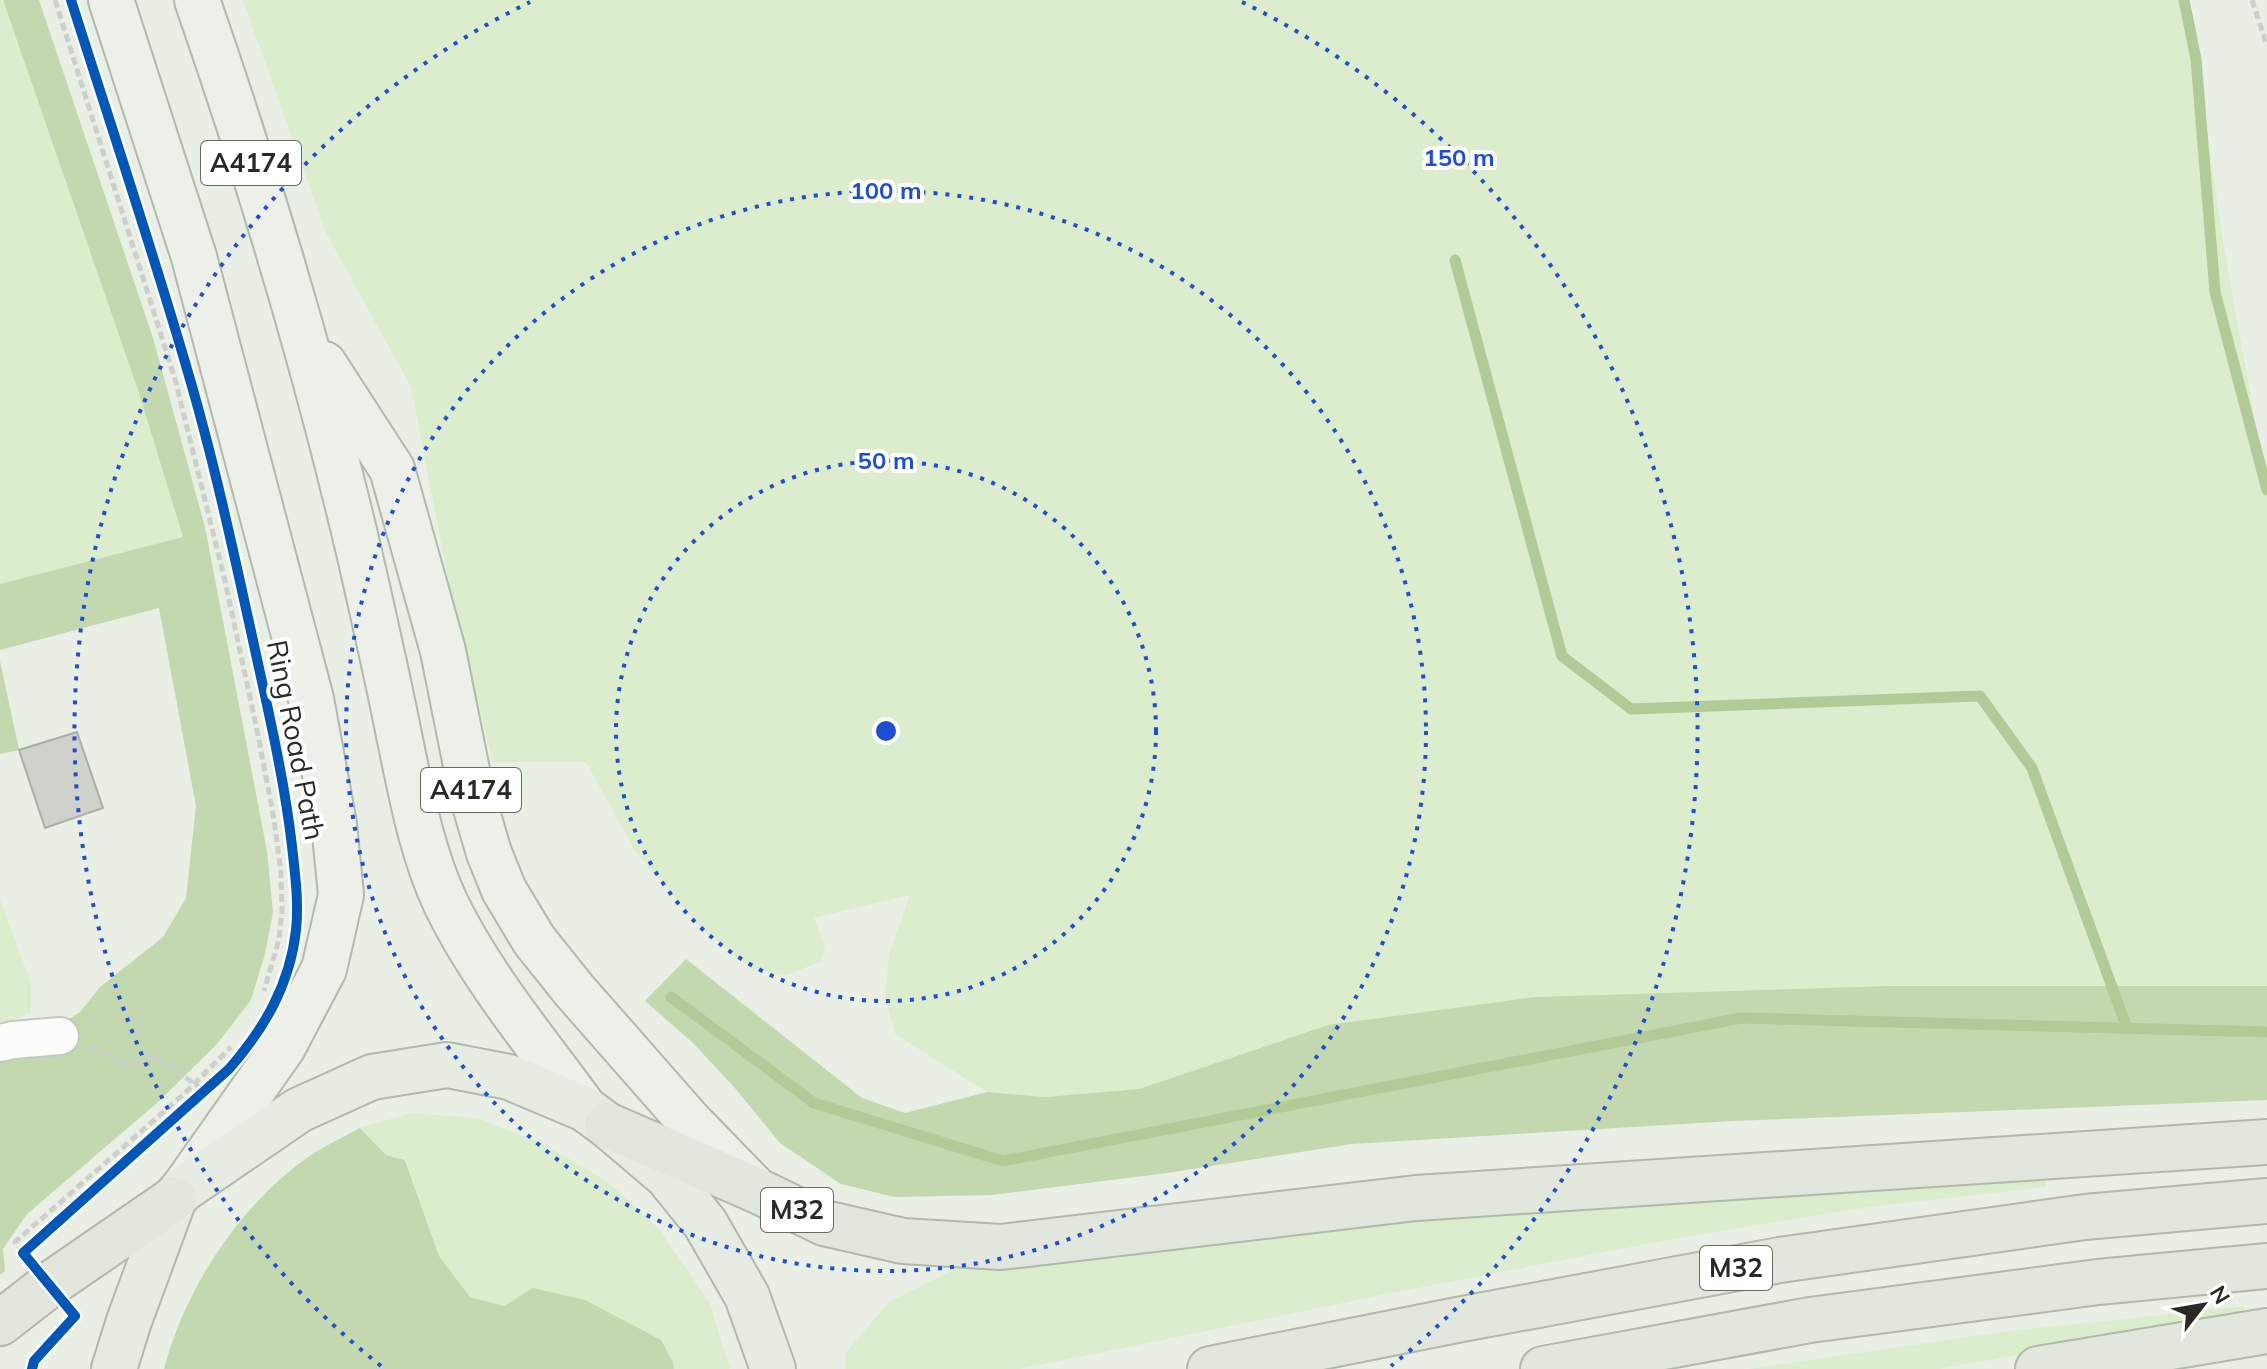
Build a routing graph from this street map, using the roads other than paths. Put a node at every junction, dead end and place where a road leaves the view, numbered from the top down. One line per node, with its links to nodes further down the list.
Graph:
1 (111, 0): 11 (main road, A4174)
2 (197, 0): 3 (main road, A4174)
3 (301, 328): 6 (main road, A4174); 10 (main road, A4174)
4 (60, 1036): 5 (street)
5 (0, 1043)
6 (596, 1117): 10 (highway, M32); 11 (highway); 17 (highway)
7 (2267, 1142): 9 (highway, M32)
8 (2267, 1157): 9 (highway, M32)
9 (2018, 1159): 10 (highway, M32)
10 (756, 1190)
11 (178, 1195): 14 (highway); 16 (highway)
12 (2267, 1201): 18 (highway, M32)
13 (2267, 1266): 19 (highway, M32)
14 (0, 1323)
15 (2267, 1331): 20 (highway)
16 (114, 1369)
17 (773, 1369)
18 (1210, 1369)
19 (1543, 1369)
20 (2038, 1369)

